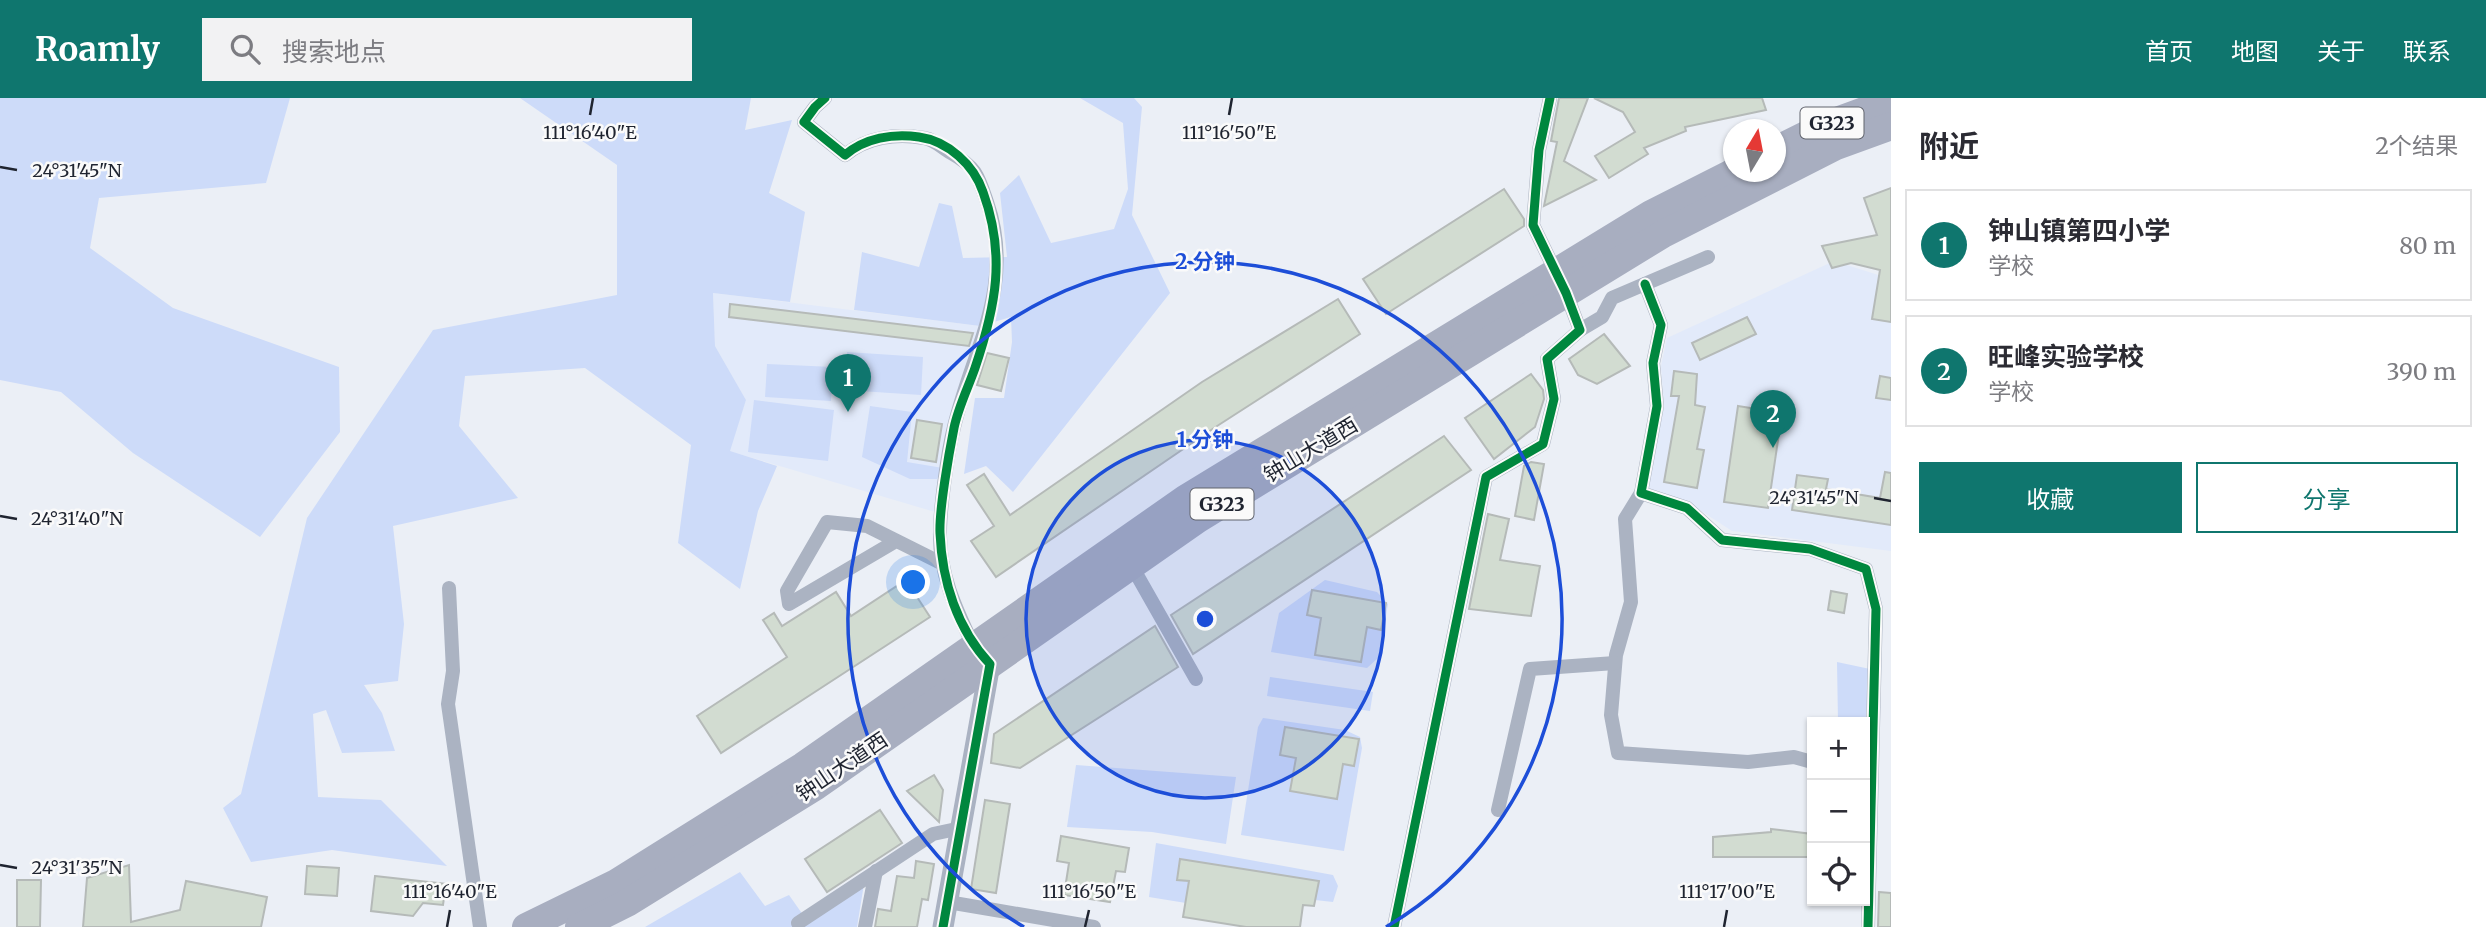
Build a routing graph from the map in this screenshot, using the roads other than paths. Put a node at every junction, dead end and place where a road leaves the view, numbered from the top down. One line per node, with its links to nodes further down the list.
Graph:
1 (825, 98): 14 (street)
2 (1550, 98): 8 (street)
3 (1891, 102): 5 (highway, G323)
4 (1891, 126): 8 (highway, 钟山大道西 / G323)
5 (1786, 145)
6 (1723, 178): 8 (highway, 钟山大道西 / G323)
7 (1708, 257): 9 (street)
8 (1561, 283): 10 (street); 13 (highway, 钟山大道西 / G323)
9 (1645, 284): 10 (street); 11 (street)
10 (1580, 331): 33 (street)
11 (1641, 493): 17 (street); 19 (street)
12 (896, 541): 12 (street); 14 (street)
13 (1125, 555): 16 (highway, 钟山大道西 / G323); 18 (street)
14 (943, 564): 16 (street)
15 (449, 588): 27 (street)
16 (982, 656): 23 (street); 28 (highway, 钟山大道西 / G323); 29 (highway, 钟山大道西 / G323)
17 (1615, 663): 20 (street); 22 (street)
18 (1196, 679)
19 (1870, 728)
20 (1807, 761)
21 (1868, 780): 34 (street)
22 (1498, 810)
23 (961, 828): 24 (street); 25 (street)
24 (876, 871): 26 (street); 30 (street)
25 (948, 902): 31 (street); 32 (street)
26 (798, 923)
27 (480, 927)
28 (526, 927)
29 (579, 927)
30 (865, 927)
31 (943, 927)
32 (1094, 927)
33 (1394, 927)
34 (1868, 927)

